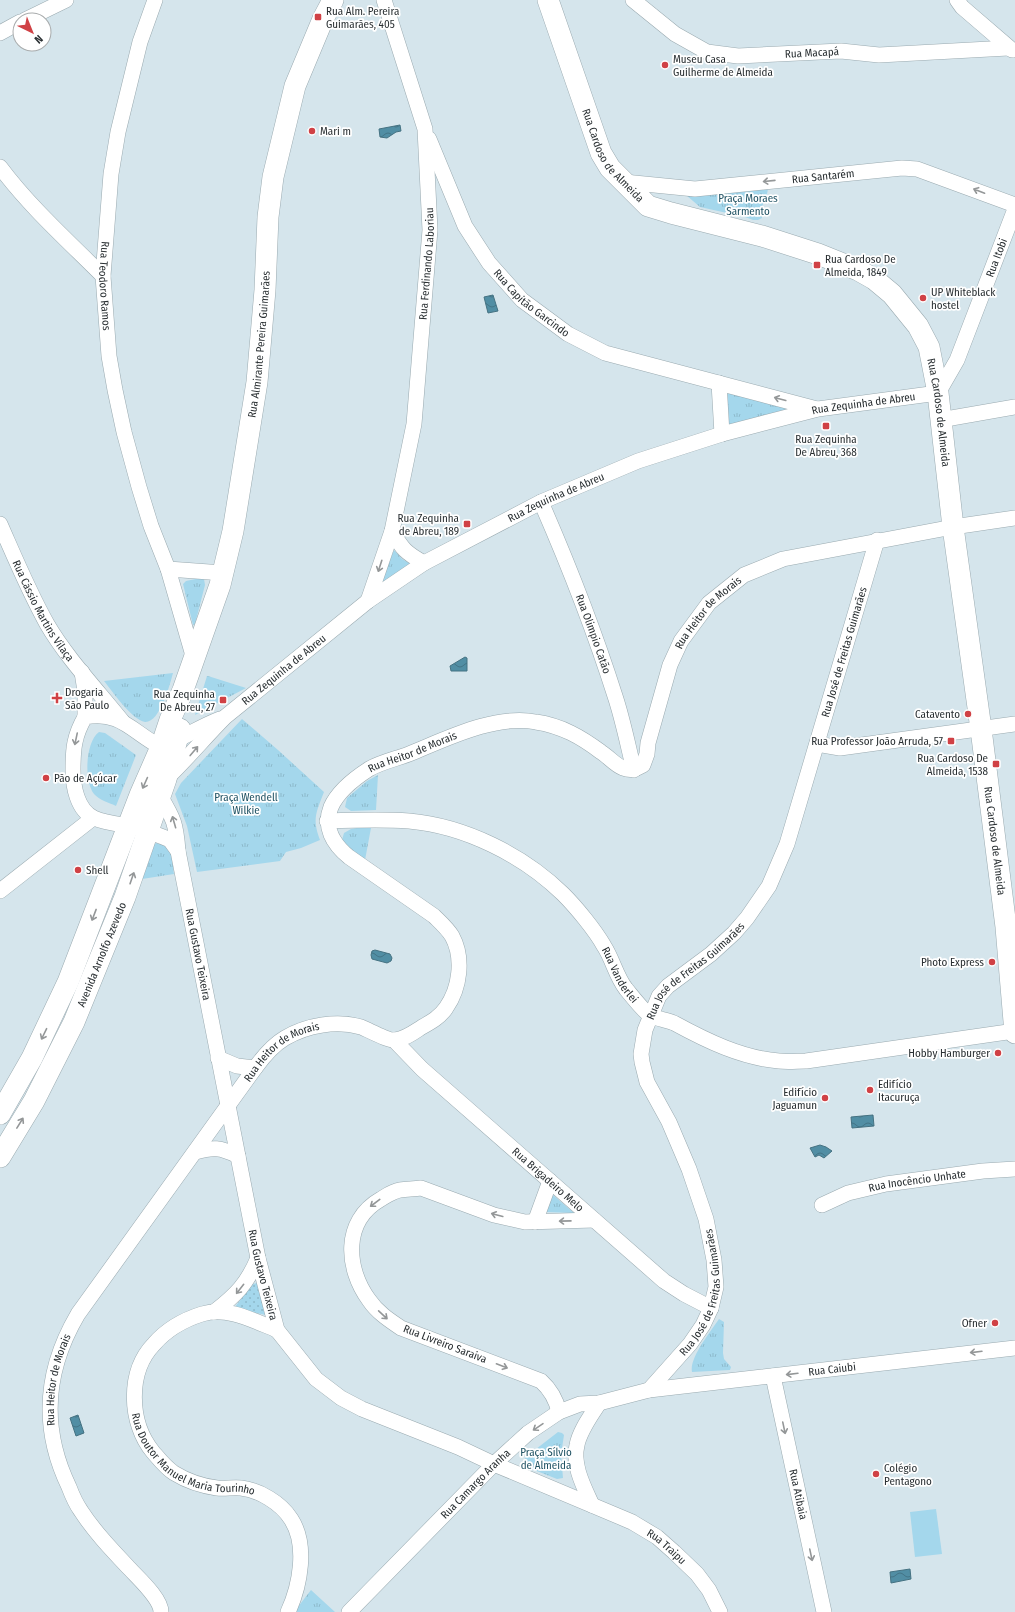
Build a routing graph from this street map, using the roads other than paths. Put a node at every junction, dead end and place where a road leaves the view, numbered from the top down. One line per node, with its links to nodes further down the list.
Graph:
1 (66, 0): 8 (street)
2 (155, 0): 17 (street, Rua Teodoro Ramos)
3 (333, 0): 32 (main road, Rua Almirante Pereira Guimarães)
4 (384, 0): 12 (street, Rua Ferdinando Laboriau)
5 (548, 0): 14 (main road, Rua Cardoso de Almeida)
6 (633, 0): 11 (street, Rua Macapá)
7 (957, 0): 11 (street)
8 (41, 12)
9 (12, 26): 10 (street)
10 (0, 33)
11 (1012, 50)
12 (425, 129): 18 (street, Rua Capitão Garcindo); 28 (street, Rua Ferdinando Laboriau)
13 (0, 167): 17 (street)
14 (624, 182): 15 (street, Rua Santarém, one-way to 14); 19 (main road, Rua Cardoso de Almeida)
15 (1015, 205)
16 (1015, 209): 19 (street, Rua Itobi)
17 (102, 276): 31 (street, Rua Teodoro Ramos)
18 (719, 383): 21 (street, Rua Capitão Garcindo, one-way to 18); 23 (street)
19 (938, 393): 21 (street, Rua Zequinha de Abreu); 22 (main road, Rua Cardoso de Almeida)
20 (1015, 407): 22 (street)
21 (818, 409): 23 (street, Rua Zequinha de Abreu)
22 (940, 420): 27 (main road, Rua Cardoso de Almeida)
23 (722, 434): 24 (street, Rua Zequinha de Abreu)
24 (542, 502): 30 (street, Rua Zequinha de Abreu); 43 (street, Rua Olimpio Catão)
25 (1015, 518): 27 (street, Rua Heitor de Morais)
26 (0, 524): 35 (street, Rua Cássio Martins Vilaça)
27 (953, 527): 29 (street, Rua Heitor de Morais); 40 (main road, Rua Cardoso de Almeida)
28 (392, 531): 30 (street); 33 (street, Rua Ferdinando Laboriau, one-way to 33)
29 (877, 540): 42 (street, Rua José de Freitas Guimarães); 43 (street, Rua Heitor de Morais)
30 (424, 563): 33 (street, Rua Zequinha de Abreu)
31 (168, 570): 32 (street); 34 (street, Rua Teodoro Ramos)
32 (223, 573): 34 (main road, Rua Almirante Pereira Guimarães)
33 (368, 601): 37 (street, Rua Zequinha de Abreu)
34 (194, 659): 41 (main road, Rua Almirante Pereira Guimarães)
35 (82, 671): 36 (street, Rua Cássio Martins Vilaça); 38 (street, Rua Cássio Martins Vilaça)
36 (85, 717): 38 (street); 45 (street, one-way to 45)
37 (225, 717): 41 (street, Rua Zequinha de Abreu); 44 (street, Rua Zequinha de Abreu, one-way to 37)
38 (122, 721): 41 (street)
39 (1015, 724): 40 (street)
40 (981, 730): 42 (street); 52 (main road, Rua Cardoso de Almeida)
41 (169, 744): 44 (main road, Avenida Arnolfo Azevedo); 47 (main road, Avenida Arnolfo Azevedo, one-way to 47)
42 (817, 744): 51 (street, Rua José de Freitas Guimarães)
43 (634, 770): 46 (street, Rua Heitor de Morais)
44 (163, 787): 48 (main road, Avenida Arnolfo Azevedo); 49 (street, Rua Gustavo Teixeira, one-way to 44)
45 (93, 818): 47 (street); 50 (street)
46 (328, 821): 51 (street, Rua Vanderlei); 53 (street)
47 (128, 826): 48 (street); 57 (main road, Avenida Arnolfo Azevedo, one-way to 57)
48 (148, 832): 49 (street); 60 (main road, Avenida Arnolfo Azevedo, one-way to 48)
49 (178, 851): 54 (street, Rua Gustavo Teixeira)
50 (0, 891)
51 (651, 1015): 52 (street, Rua Vanderlei); 67 (street, Rua José de Freitas Guimarães)
52 (1015, 1032)
53 (394, 1040): 55 (street, Rua Heitor de Morais); 62 (street, Rua Brigadeiro Melo)
54 (218, 1058): 55 (street); 56 (street, Rua Gustavo Teixeira)
55 (255, 1068): 56 (street, Rua Heitor de Morais)
56 (228, 1106): 58 (street, Rua Heitor de Morais); 59 (street, Rua Gustavo Teixeira)
57 (0, 1114)
58 (195, 1152): 59 (street); 77 (street, Rua Heitor de Morais)
59 (238, 1156): 66 (street, Rua Gustavo Teixeira)
60 (0, 1157)
61 (1015, 1168): 63 (street, Rua Inocêncio Unhate)
62 (550, 1181): 64 (street, Rua Brigadeiro Melo); 65 (street)
63 (822, 1205)
64 (594, 1220): 65 (street, Rua Livreiro Saraiva, one-way to 65); 67 (street, Rua Brigadeiro Melo)
65 (535, 1222): 74 (street, Rua Livreiro Saraiva, one-way to 74)
66 (258, 1258): 68 (street, Rua Doutor Manuel Maria Tourinho, one-way to 68); 69 (street, Rua Gustavo Teixeira)
67 (711, 1308): 72 (street, Rua José de Freitas Guimarães)
68 (214, 1312): 69 (street); 78 (street, Rua Doutor Manuel Maria Tourinho)
69 (277, 1330): 75 (street, Rua Gustavo Teixeira)
70 (1015, 1348): 71 (street, Rua Caiubi, one-way to 71)
71 (773, 1376): 72 (street, Rua Caiubi); 81 (street, Rua Atibaia, one-way to 81)
72 (649, 1390): 73 (street, Rua Camargo Aranha)
73 (599, 1403): 74 (street, Rua Camargo Aranha); 76 (street)
74 (559, 1412): 75 (street, Rua Camargo Aranha, one-way to 75)
75 (494, 1464): 76 (street); 79 (street, Rua Camargo Aranha)
76 (592, 1505): 80 (street, Rua Traipu)
77 (161, 1612)
78 (288, 1612)
79 (349, 1612)
80 (720, 1612)
81 (824, 1612)

